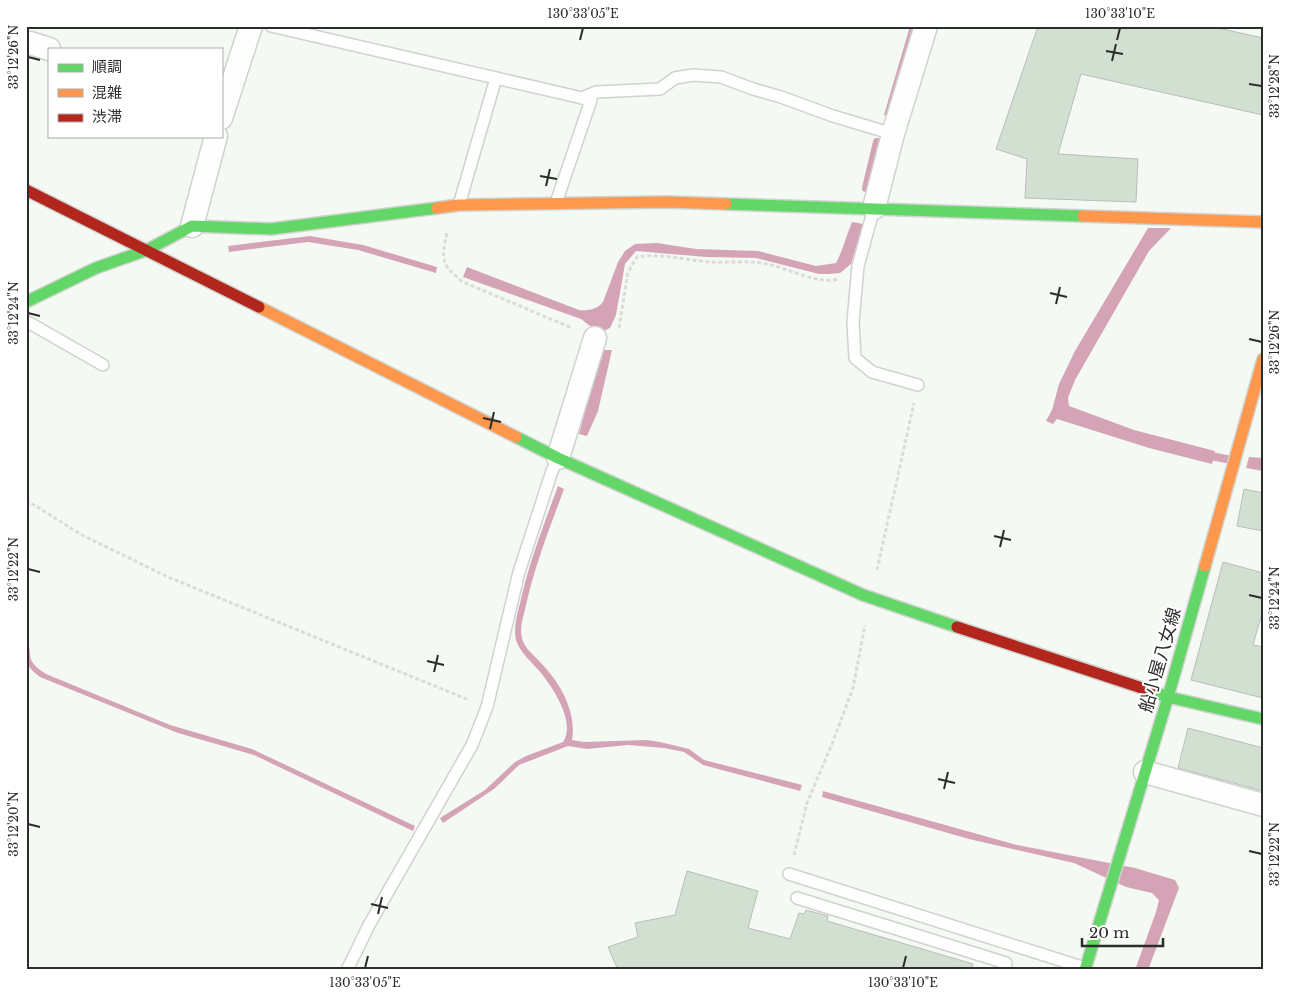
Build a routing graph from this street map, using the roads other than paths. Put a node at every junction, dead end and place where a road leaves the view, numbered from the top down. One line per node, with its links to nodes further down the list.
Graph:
1 (251, 26): 6 (street)
2 (271, 26): 4 (lane)
3 (926, 26): 7 (street)
4 (496, 78): 5 (lane); 11 (lane)
5 (582, 98): 7 (lane); 10 (lane)
6 (223, 106)
7 (893, 134): 12 (street)
8 (215, 138): 14 (street)
9 (26, 190): 15 (street)
10 (556, 204): 11 (street); 12 (street)
11 (457, 205): 14 (street)
12 (874, 208): 13 (street); 21 (lane)
13 (1263, 222)
14 (192, 226): 15 (street)
15 (147, 250): 16 (street); 22 (street)
16 (26, 302)
17 (26, 321): 20 (lane)
18 (596, 338): 22 (street)
19 (1263, 359): 23 (street, 船小屋八女線)
20 (103, 365)
21 (918, 385)
22 (558, 458): 23 (street); 30 (lane)
23 (1168, 697): 24 (street); 25 (street, 船小屋八女線)
24 (1263, 719)
25 (1145, 772): 26 (street); 29 (street, 船小屋八女線)
26 (1263, 805)
27 (789, 874): 29 (lane)
28 (797, 898): 31 (lane)
29 (1085, 969)
30 (347, 970)
31 (1004, 970)

